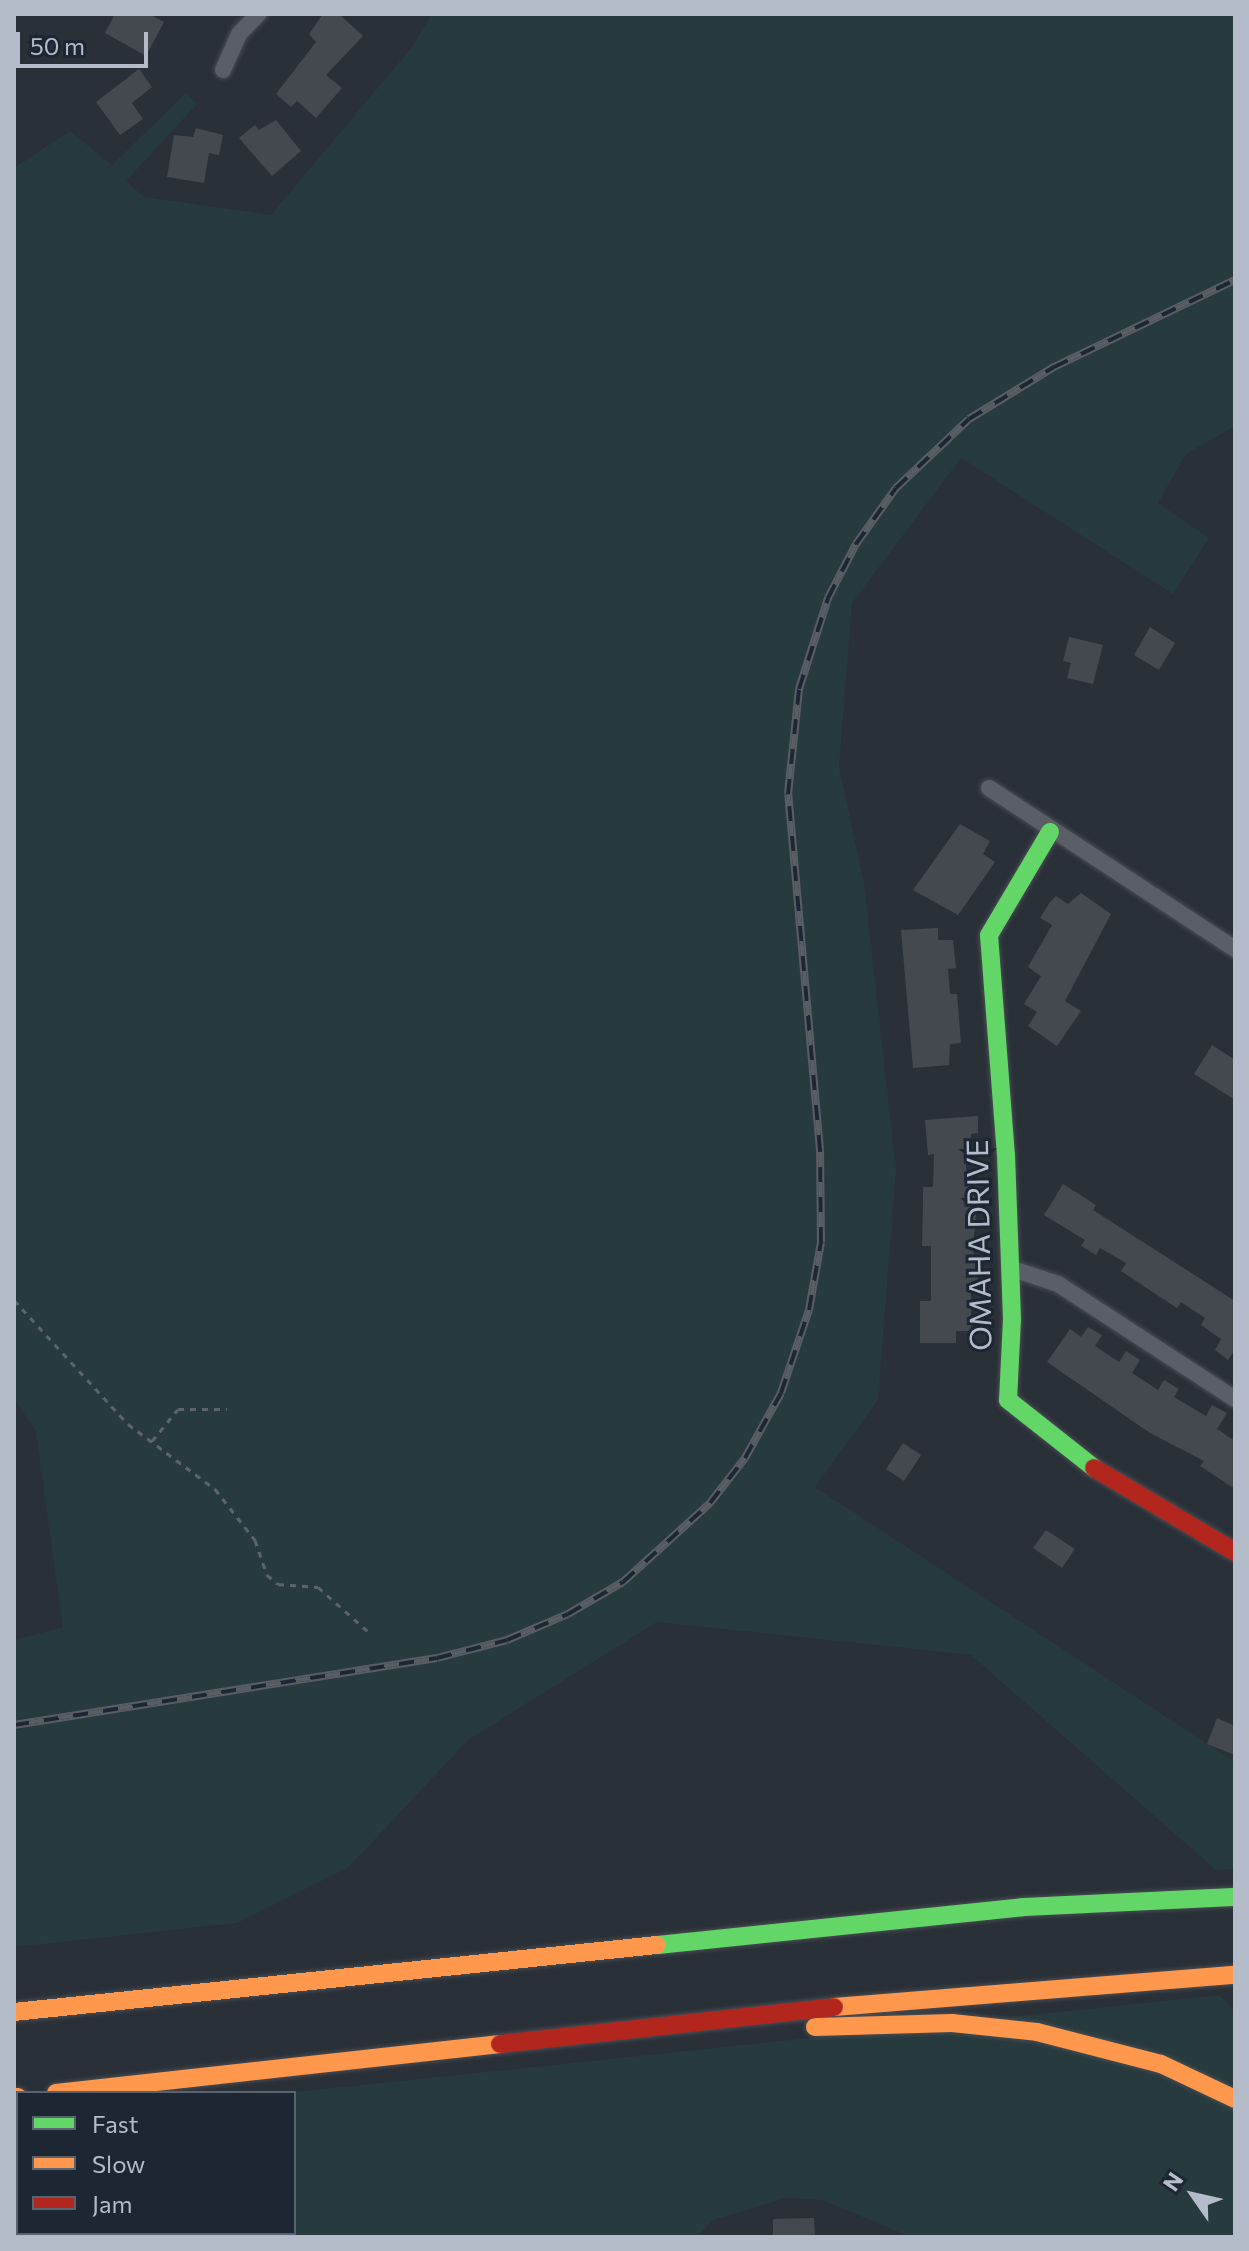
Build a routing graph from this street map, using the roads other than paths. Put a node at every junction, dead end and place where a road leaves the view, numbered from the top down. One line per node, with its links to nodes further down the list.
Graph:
1 (258, 14): 2 (street)
2 (223, 70)
3 (989, 788): 4 (street)
4 (1050, 832): 5 (street); 6 (main road, OMAHA DRIVE)
5 (1235, 949)
6 (1010, 1268): 7 (street); 8 (main road, OMAHA DRIVE)
7 (1235, 1399)
8 (1235, 1552)
9 (1235, 1897): 11 (main road)
10 (1235, 1975): 12 (main road)
11 (14, 2012)
12 (598, 2035): 13 (main road); 14 (main road)
13 (75, 2091)
14 (1235, 2099)

